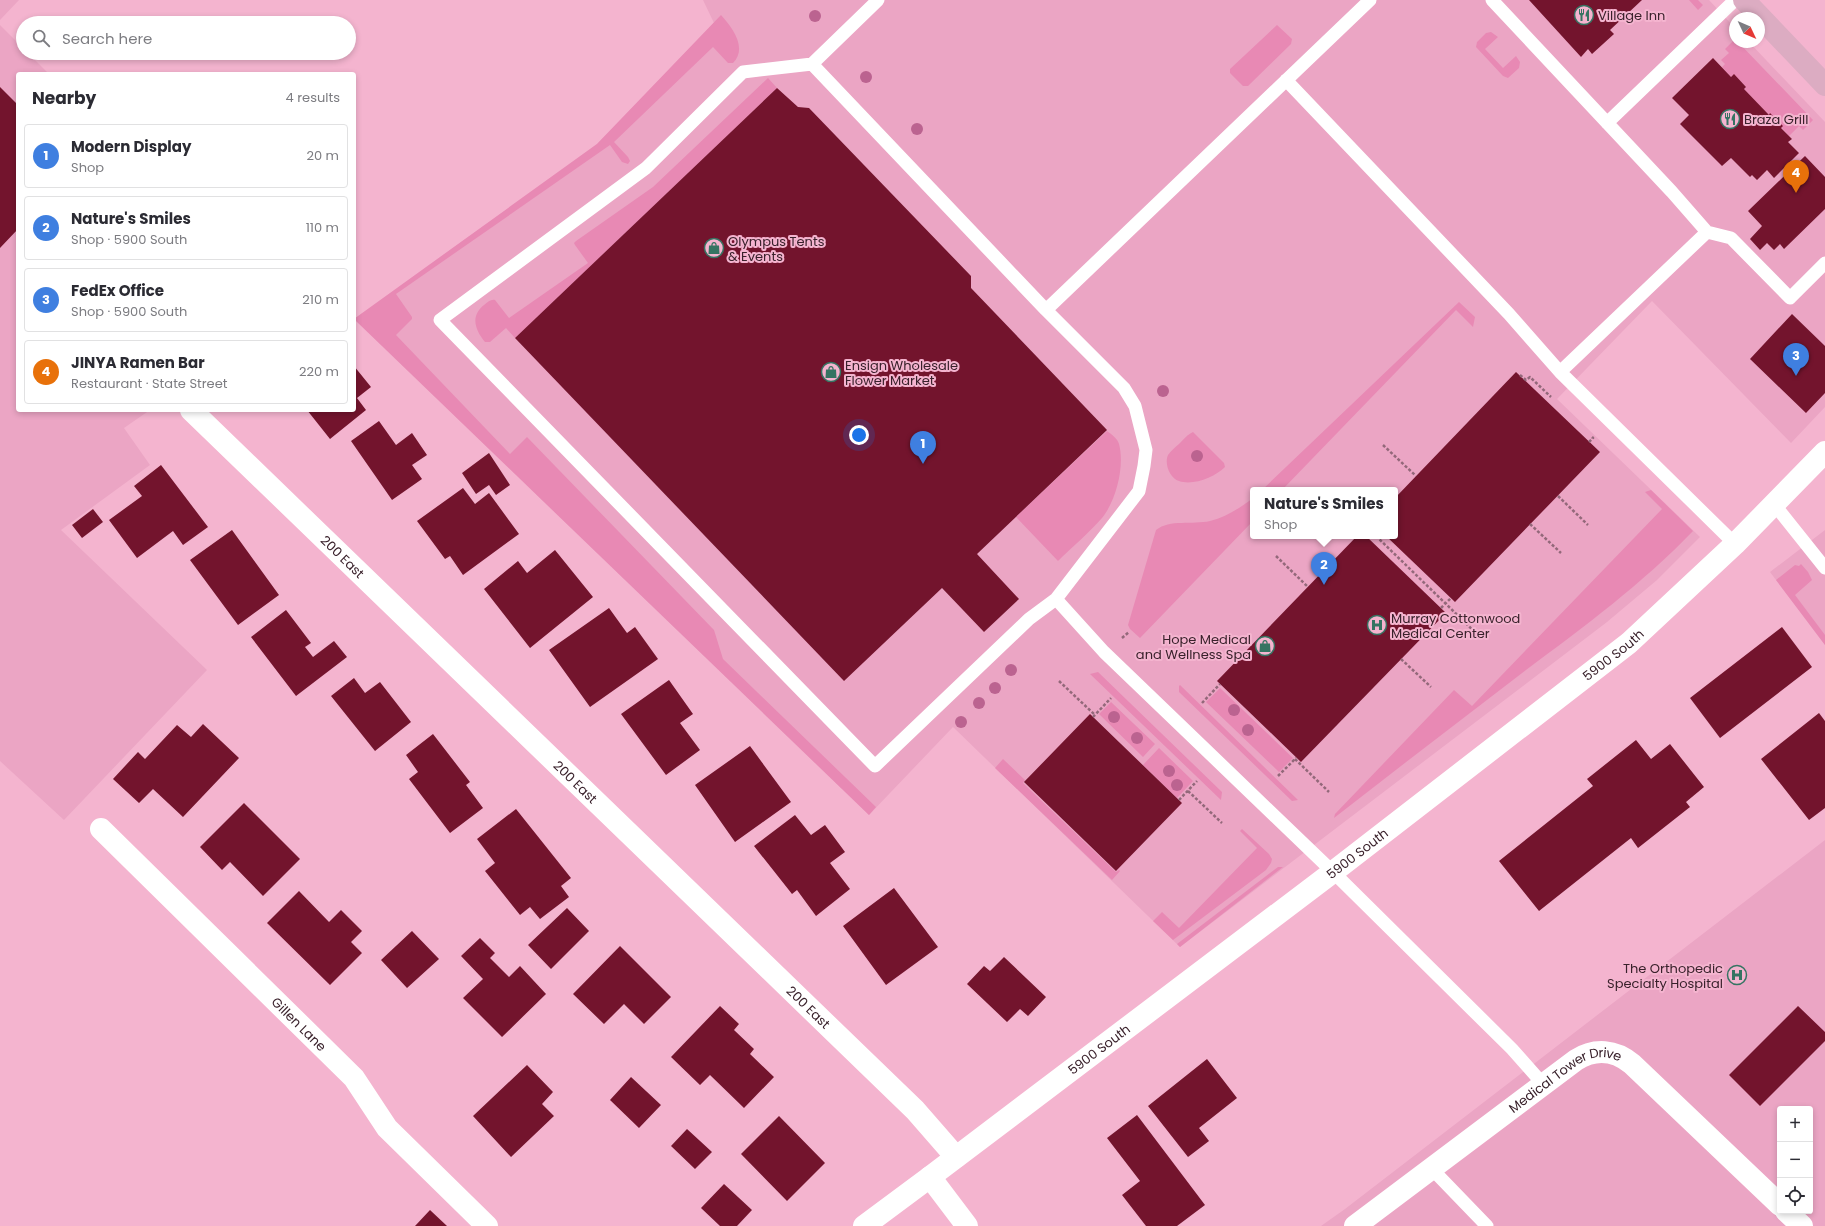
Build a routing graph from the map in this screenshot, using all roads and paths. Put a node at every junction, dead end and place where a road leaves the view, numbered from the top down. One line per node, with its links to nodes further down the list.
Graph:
1 (878, 0): 6 (lane)
2 (1370, 0): 7 (lane)
3 (1492, 0): 9 (lane)
4 (1735, 0): 9 (lane)
5 (1744, 0): 8 (main road)
6 (812, 64): 12 (lane); 33 (lane)
7 (1286, 80): 12 (lane); 13 (lane)
8 (1825, 85)
9 (1607, 123): 10 (lane)
10 (1707, 232): 11 (lane); 13 (lane)
11 (1825, 263)
12 (1046, 310): 33 (lane)
13 (1560, 372): 27 (lane)
14 (1520, 375): 15 (path)
15 (1553, 399)
16 (193, 412): 52 (street, 200 East)
17 (1587, 432): 18 (path)
18 (1589, 442)
19 (1383, 445): 21 (path)
20 (1825, 452): 23 (street, 5900 South)
21 (1416, 476)
22 (1558, 496): 25 (path)
23 (1774, 504): 27 (street, 5900 South); 30 (lane)
24 (1530, 524): 28 (path)
25 (1588, 525)
26 (1379, 539): 34 (path)
27 (1735, 544): 50 (street, 5900 South)
28 (1561, 553)
29 (1276, 556): 31 (path)
30 (1825, 568)
31 (1308, 587)
32 (1451, 598): 34 (path)
33 (1056, 599): 50 (lane)
34 (1446, 603): 35 (path); 36 (path)
35 (1441, 608)
36 (1480, 637)
37 (1401, 659): 40 (path)
38 (1059, 681): 41 (path)
39 (1220, 684): 42 (path)
40 (1431, 687)
41 (1111, 698)
42 (1202, 703)
43 (1278, 776): 46 (path)
44 (1197, 781): 45 (path)
45 (1188, 790): 47 (path); 48 (path)
46 (1329, 792)
47 (1179, 800)
48 (1222, 823)
49 (101, 829): 57 (street, Gillen Lane)
50 (1333, 872): 51 (lane); 52 (street, 5900 South)
51 (1543, 1084): 53 (street, Medical Tower Drive); 55 (street, Medical Tower Drive)
52 (956, 1157): 54 (street, 5900 South)
53 (1431, 1168): 60 (street, Medical Tower Drive); 61 (lane)
54 (930, 1177): 58 (street, 5900 South); 59 (street)
55 (1777, 1202)
56 (1789, 1214): 62 (street)
57 (487, 1226)
58 (864, 1226)
59 (967, 1226)
60 (1355, 1226)
61 (1487, 1226)
62 (1802, 1226)

